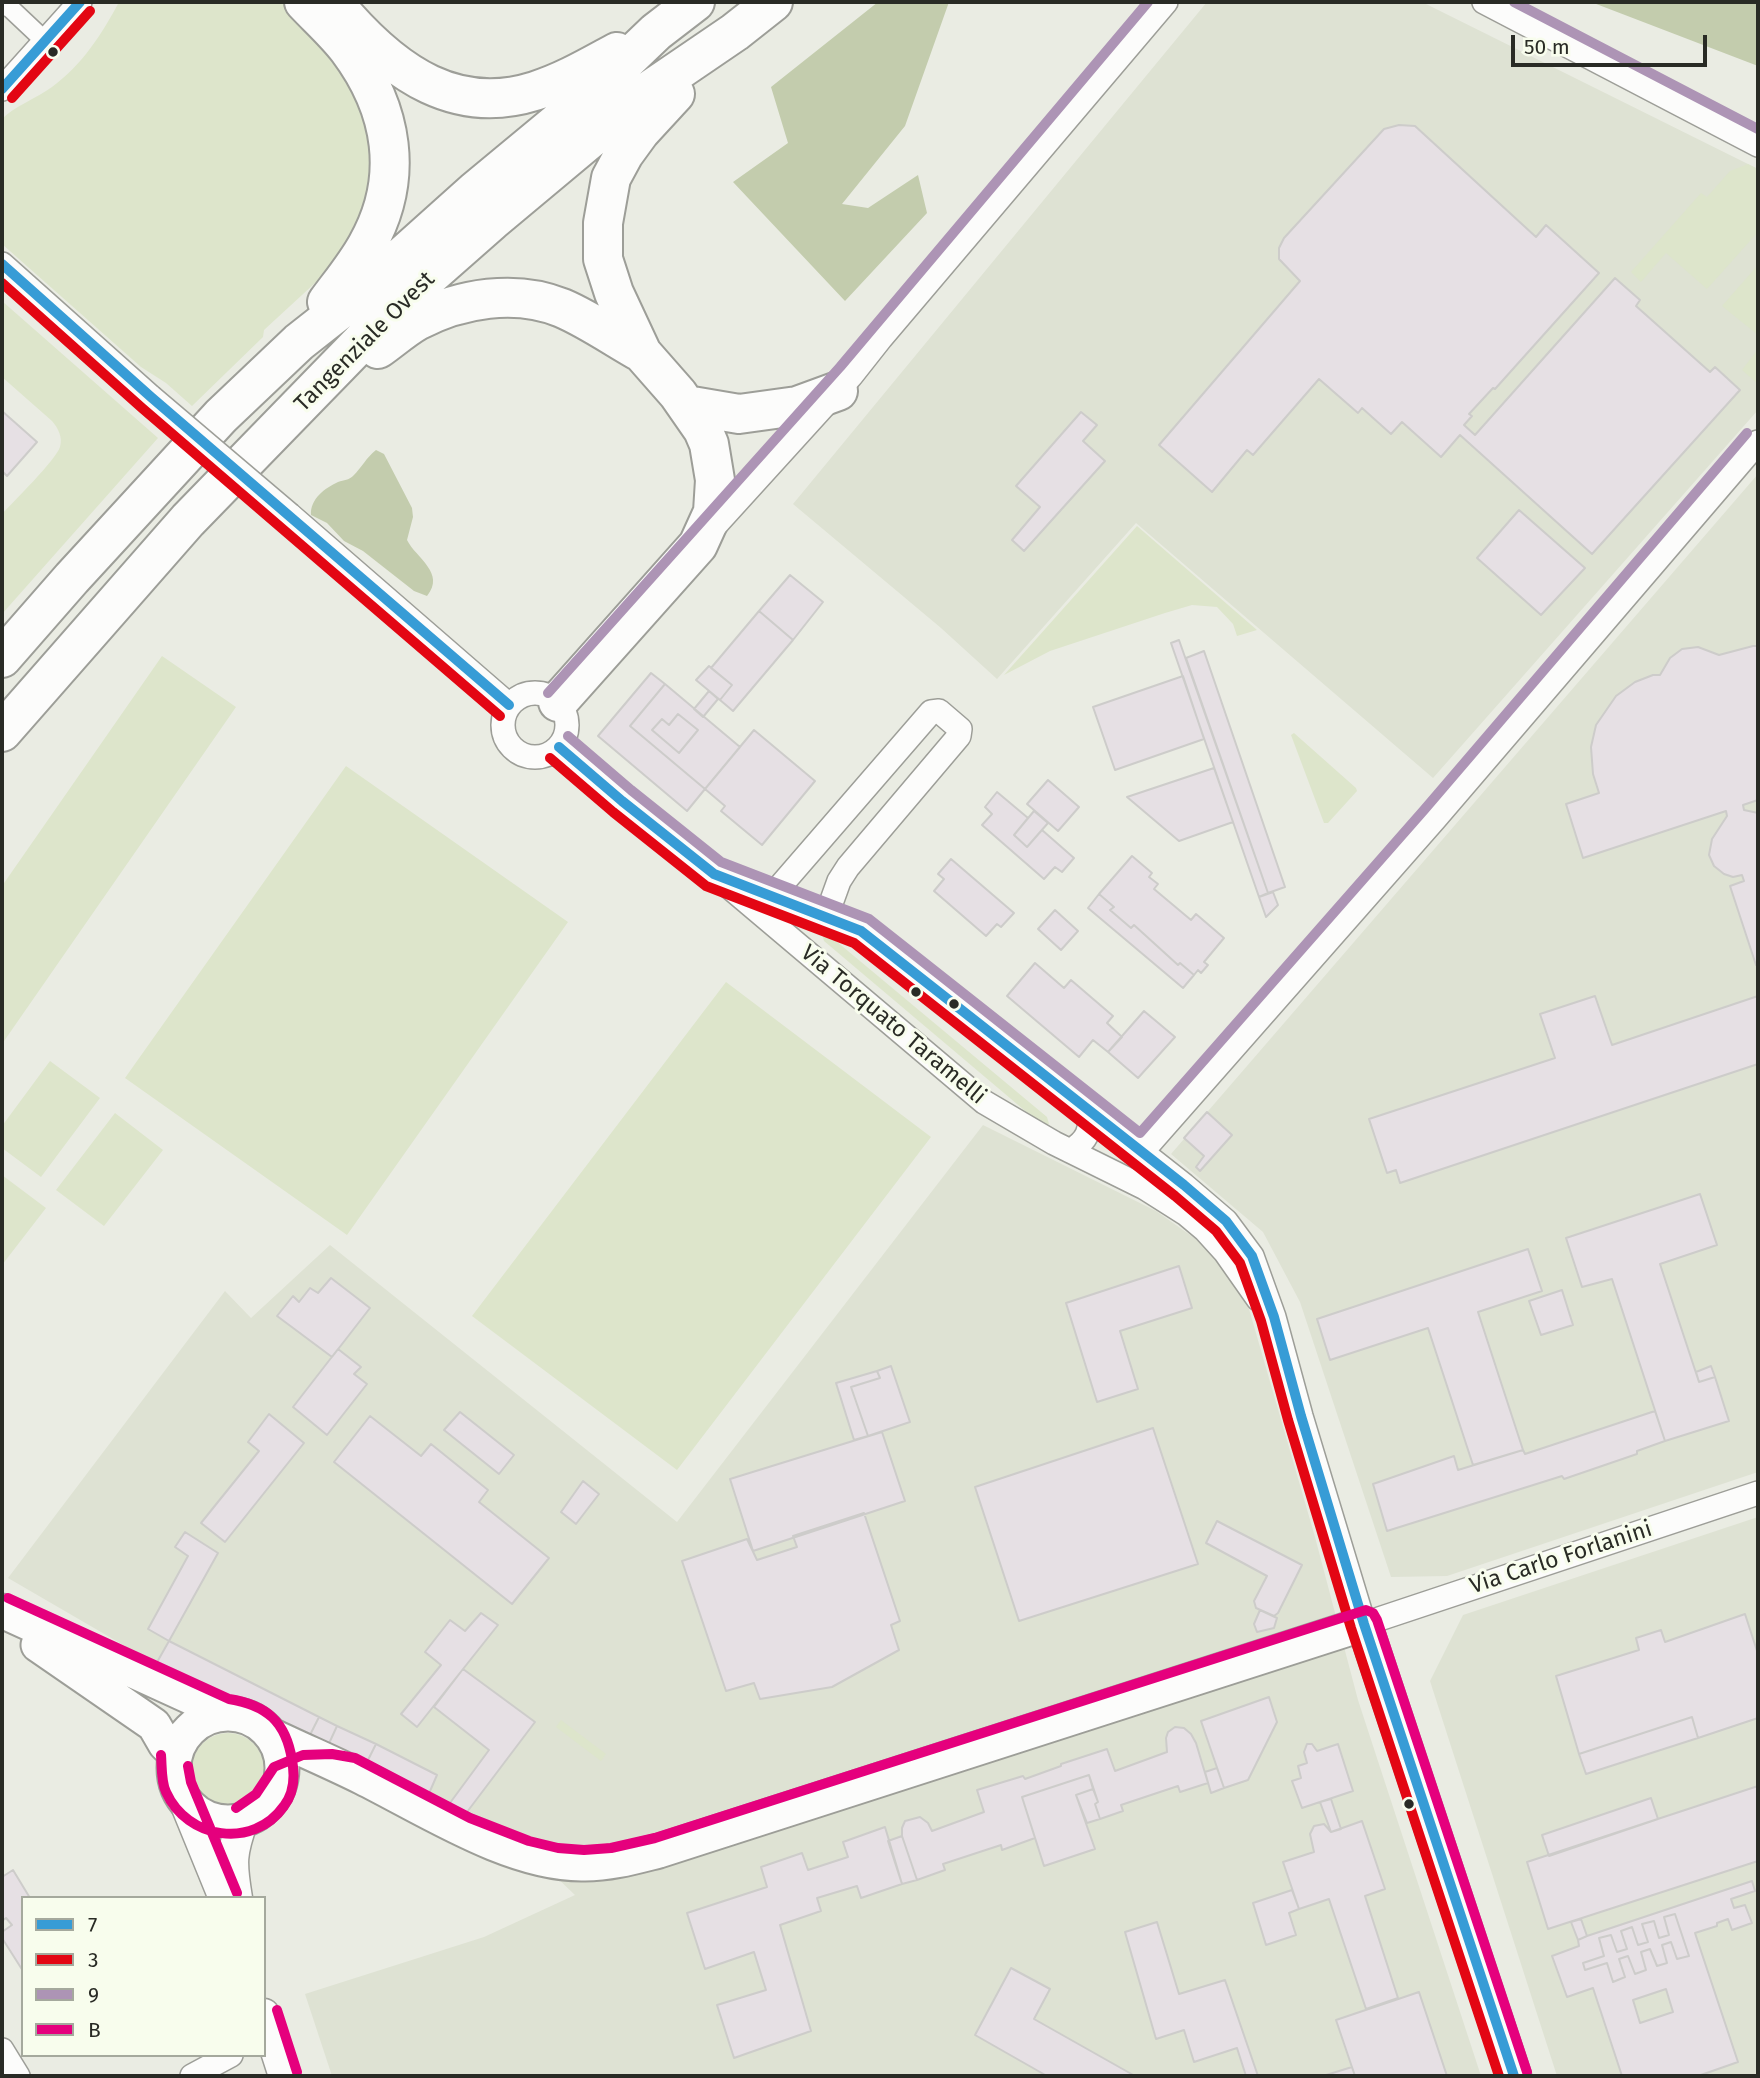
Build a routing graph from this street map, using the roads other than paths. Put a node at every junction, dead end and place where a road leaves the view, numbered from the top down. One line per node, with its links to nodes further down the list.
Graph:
1 (80, 2): 11 (street)
2 (304, 2): 15 (highway)
3 (333, 2): 9 (highway)
4 (695, 2): 9 (highway, Tangenziale Ovest)
5 (773, 2): 10 (highway, Tangenziale Ovest)
6 (1166, 2): 17 (street)
7 (1484, 2): 13 (street)
8 (2, 5): 11 (street)
9 (656, 32): 15 (highway, Tangenziale Ovest)
10 (735, 32): 16 (highway); 18 (highway, Tangenziale Ovest)
11 (45, 41): 12 (street)
12 (2, 89)
13 (1758, 145)
14 (2, 264): 25 (street, bridge)
15 (299, 342): 23 (highway, Tangenziale Ovest)
16 (642, 353): 18 (highway); 19 (highway)
17 (838, 391): 19 (highway); 21 (street)
18 (307, 399): 22 (highway, Tangenziale Ovest)
19 (686, 405): 21 (highway)
20 (1758, 442): 33 (street)
21 (698, 545): 24 (highway)
22 (75, 648): 26 (highway, Tangenziale Ovest); 28 (highway)
23 (2, 658)
24 (558, 702): 25 (street); 27 (street)
25 (509, 705): 27 (street)
26 (2, 732)
27 (559, 747): 29 (street, Via Torquato Taramelli)
28 (2, 758)
29 (764, 904): 30 (street, Via Torquato Taramelli); 30 (street); 32 (street, Via Torquato Taramelli)
30 (826, 917): 31 (street, Via Torquato Taramelli)
31 (1089, 1111): 32 (street); 33 (street, Via Torquato Taramelli)
32 (1070, 1151): 34 (street, Via Torquato Taramelli)
33 (1143, 1152): 34 (street, Via Torquato Taramelli)
34 (1280, 1338): 38 (street, Via Torquato Taramelli)
35 (1758, 1493): 38 (street, Via Carlo Forlanini)
36 (2, 1611): 39 (main road)
37 (2, 1619): 41 (main road)
38 (1364, 1624): 42 (main road); 54 (main road, Via Torquato Taramelli)
39 (225, 1713): 40 (main road); 41 (main road)
40 (271, 1735): 42 (main road); 43 (main road)
41 (175, 1755): 44 (main road)
42 (350, 1771): 43 (main road)
43 (281, 1779): 45 (main road)
44 (184, 1800): 45 (main road); 46 (street)
45 (243, 1820): 47 (street)
46 (224, 1896)
47 (237, 1896)
48 (266, 2028): 53 (street)
49 (2, 2050): 51 (street)
50 (227, 2057): 52 (street)
51 (18, 2076)
52 (192, 2076)
53 (285, 2076)
54 (1514, 2076)

